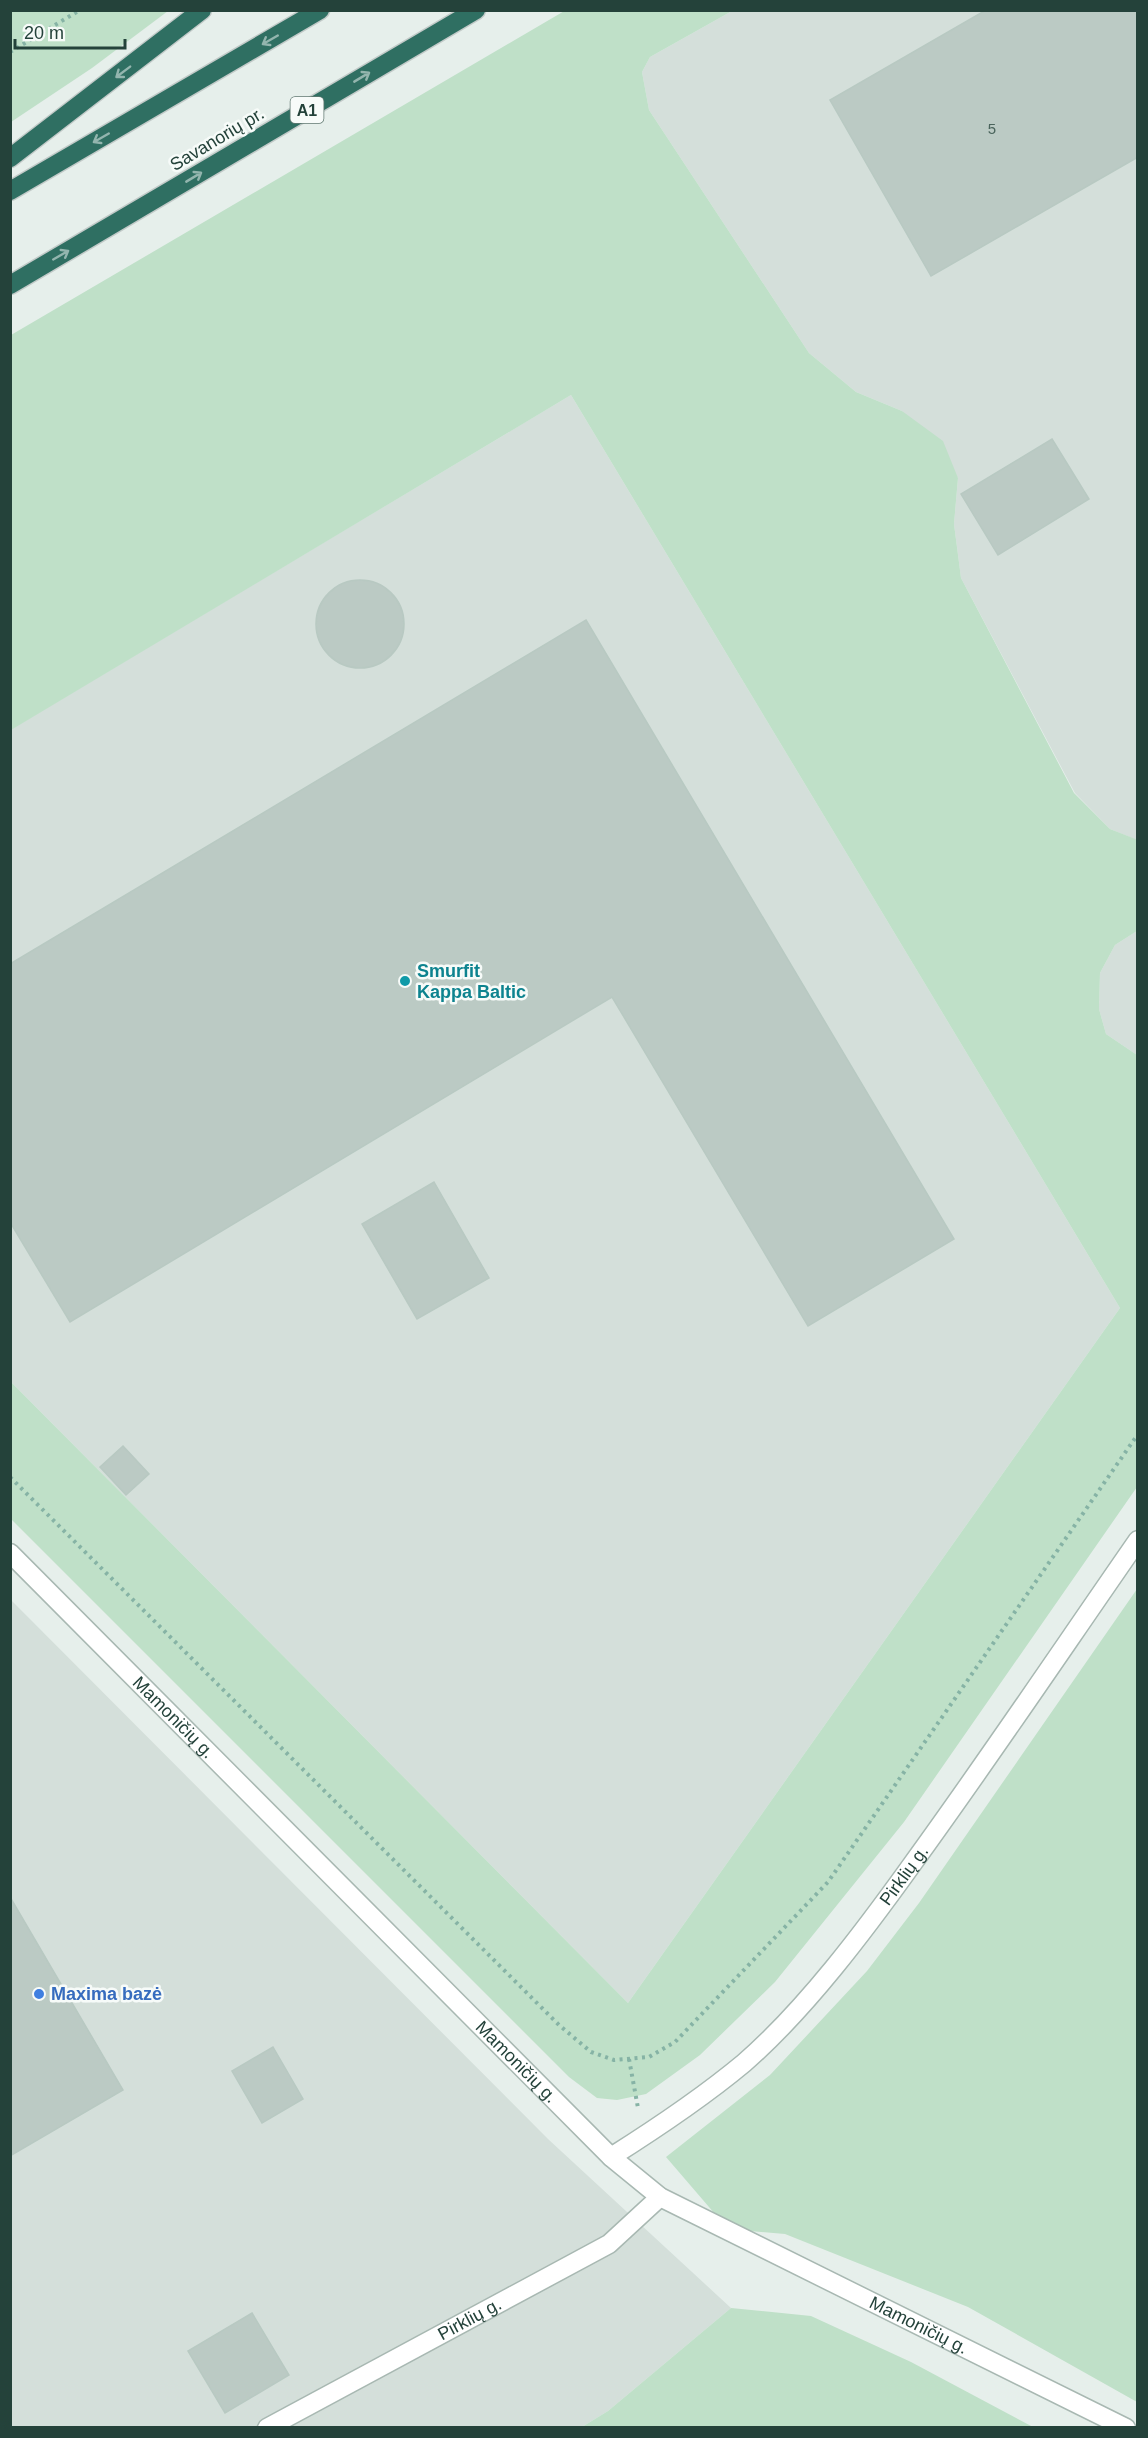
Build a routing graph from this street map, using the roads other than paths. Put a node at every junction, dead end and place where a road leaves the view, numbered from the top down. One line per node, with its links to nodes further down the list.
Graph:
1 (202, 10): 4 (highway, one-way to 4)
2 (320, 10): 5 (highway, one-way to 5)
3 (476, 10): 6 (highway, Savanorių pr. / A1, one-way to 3)
4 (10, 158)
5 (10, 191)
6 (10, 285)
7 (1137, 1540): 9 (street, Pirklių g.)
8 (10, 1553): 9 (street, Mamoničių g.)
9 (611, 2157): 10 (street, Mamoničių g.)
10 (660, 2197): 11 (street, Pirklių g.); 12 (street, Mamoničių g.)
11 (267, 2427)
12 (1126, 2427)

